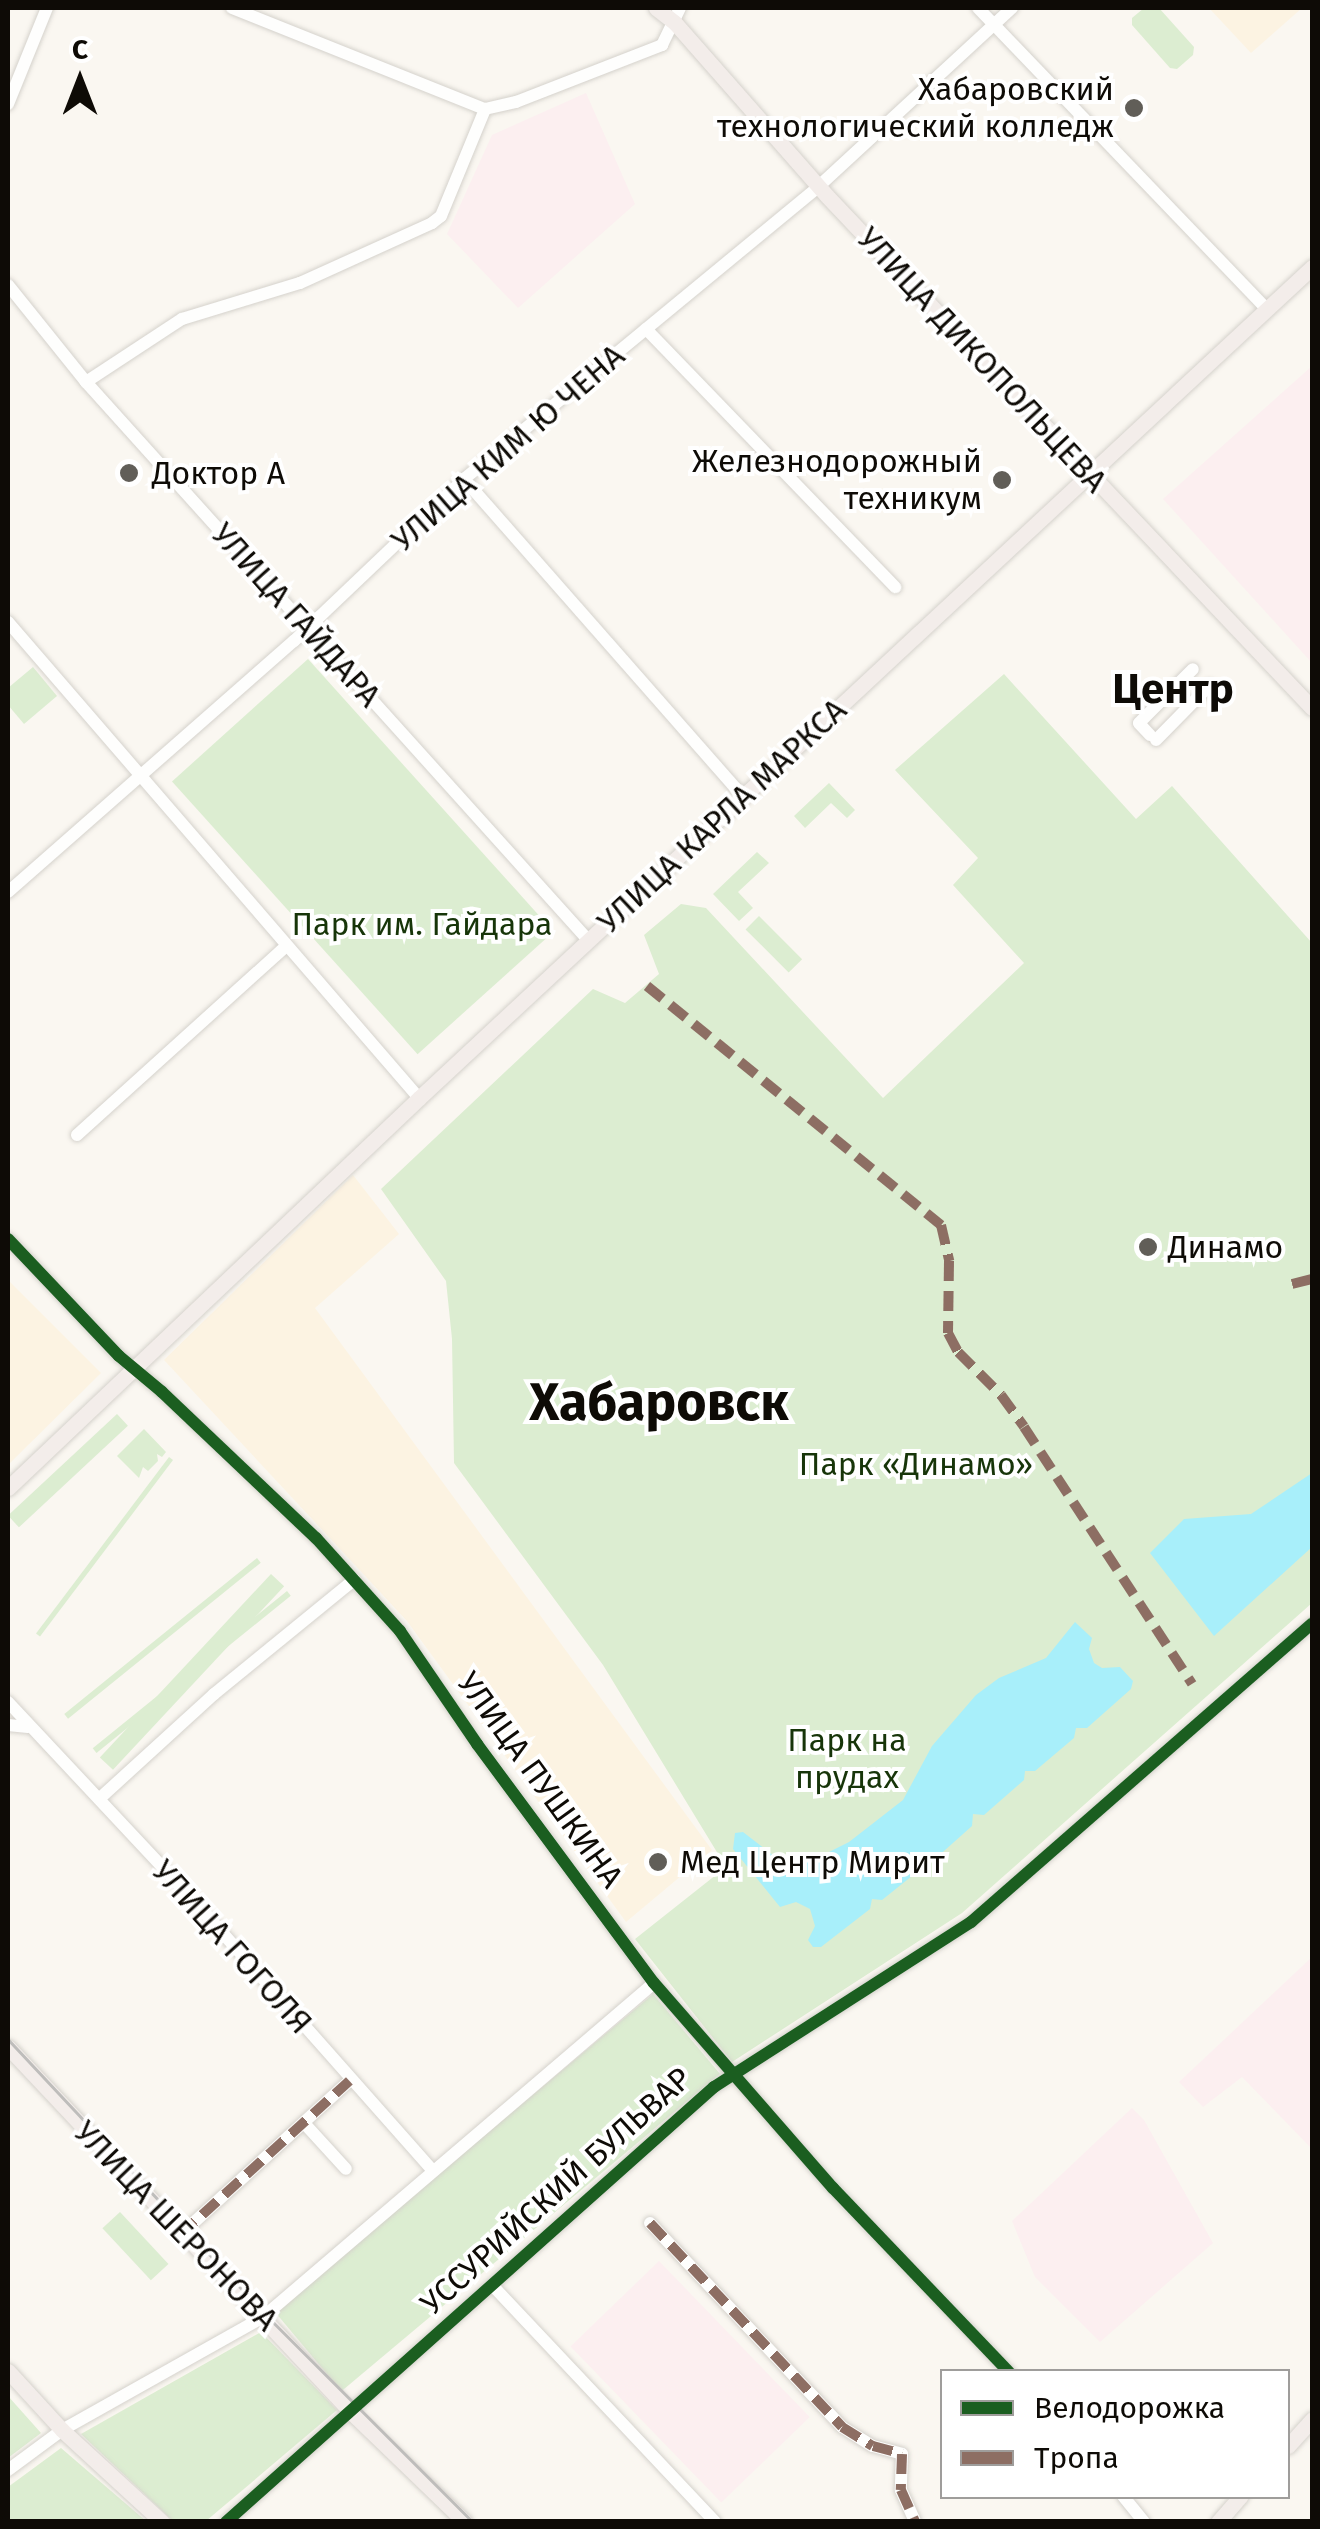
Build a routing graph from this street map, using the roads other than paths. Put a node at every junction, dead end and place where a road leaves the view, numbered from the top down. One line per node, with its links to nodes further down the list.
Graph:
1 (47, 8): 8 (street)
2 (232, 8): 9 (street)
3 (656, 8): 6 (main road, УЛИЦА ДИКОПОЛЬЦЕВА)
4 (978, 8): 7 (street)
5 (1012, 8): 7 (street, УЛИЦА КИМ Ю ЧЕНА)
6 (677, 15): 9 (street); 10 (main road, УЛИЦА ДИКОПОЛЬЦЕВА)
7 (994, 24): 10 (street, УЛИЦА КИМ Ю ЧЕНА); 13 (street)
8 (8, 104)
9 (484, 109): 15 (street)
10 (819, 186): 14 (street, УЛИЦА КИМ Ю ЧЕНА); 16 (main road, УЛИЦА ДИКОПОЛЬЦЕВА)
11 (1312, 267): 13 (main road, УЛИЦА КАРЛА МАРКСА)
12 (8, 285): 15 (street, УЛИЦА ГАЙДАРА)
13 (1265, 307): 16 (main road, УЛИЦА КАРЛА МАРКСА)
14 (646, 329): 17 (street, УЛИЦА КИМ Ю ЧЕНА); 18 (street)
15 (86, 382): 20 (street, УЛИЦА ГАЙДАРА)
16 (1089, 474): 24 (main road, УЛИЦА ДИКОПОЛЬЦЕВА); 27 (main road, УЛИЦА КАРЛА МАРКСА)
17 (464, 479): 20 (street, УЛИЦА КИМ Ю ЧЕНА); 27 (street)
18 (896, 587)
19 (8, 622): 26 (street)
20 (308, 629): 26 (street, УЛИЦА КИМ Ю ЧЕНА); 29 (street, УЛИЦА ГАЙДАРА)
21 (1193, 670): 23 (street)
22 (1209, 686): 25 (street)
23 (1170, 693): 25 (street); 25 (street)
24 (1312, 708)
25 (1185, 710)
26 (138, 775): 28 (street, УЛИЦА КИМ Ю ЧЕНА); 30 (street)
27 (743, 797): 29 (main road, УЛИЦА КАРЛА МАРКСА)
28 (8, 892)
29 (588, 941): 31 (main road, УЛИЦА КАРЛА МАРКСА)
30 (286, 946): 31 (street); 32 (street)
31 (419, 1098): 34 (main road, УЛИЦА КАРЛА МАРКСА)
32 (77, 1134)
33 (8, 1239): 34 (street, УЛИЦА ПУШКИНА)
34 (135, 1369): 35 (main road, УЛИЦА КАРЛА МАРКСА); 36 (street, УЛИЦА ПУШКИНА)
35 (8, 1488)
36 (354, 1580): 41 (street); 42 (street, УЛИЦА ПУШКИНА)
37 (1312, 1624): 44 (street, УССУРИЙСКИЙ БУЛЬВАР)
38 (8, 1702): 40 (street, УЛИЦА ГОГОЛЯ)
39 (8, 1725): 40 (street)
40 (28, 1727): 41 (street, УЛИЦА ГОГОЛЯ)
41 (99, 1799): 45 (street, УЛИЦА ГОГОЛЯ)
42 (654, 1983): 44 (street, УЛИЦА ПУШКИНА); 48 (street)
43 (8, 2047): 50 (main road, УЛИЦА ШЕРОНОВА)
44 (731, 2074): 51 (street, УССУРИЙСКИЙ БУЛЬВАР); 53 (street, УЛИЦА ПУШКИНА)
45 (349, 2081): 46 (street); 48 (street, УЛИЦА ГОГОЛЯ)
46 (304, 2123): 47 (street); 50 (street)
47 (346, 2169)
48 (432, 2170): 52 (street)
49 (650, 2223): 67 (street)
50 (180, 2235): 52 (main road, УЛИЦА ШЕРОНОВА)
51 (492, 2285): 55 (street, УССУРИЙСКИЙ БУЛЬВАР); 66 (street)
52 (262, 2318): 55 (main road, УЛИЦА ШЕРОНОВА); 57 (street)
53 (1006, 2369)
54 (8, 2371): 57 (main road)
55 (351, 2408): 63 (street, УССУРИЙСКИЙ БУЛЬВАР); 64 (main road, УЛИЦА ШЕРОНОВА); 65 (main road, УЛИЦА ШЕРОНОВА)
56 (1312, 2419): 58 (main road)
57 (62, 2430): 59 (street); 62 (main road)
58 (1290, 2444)
59 (8, 2470)
60 (1125, 2499): 68 (street)
61 (1238, 2499): 69 (main road)
62 (162, 2522)
63 (226, 2522)
64 (465, 2522)
65 (476, 2522)
66 (714, 2522)
67 (915, 2522)
68 (1144, 2522)
69 (1218, 2522)

